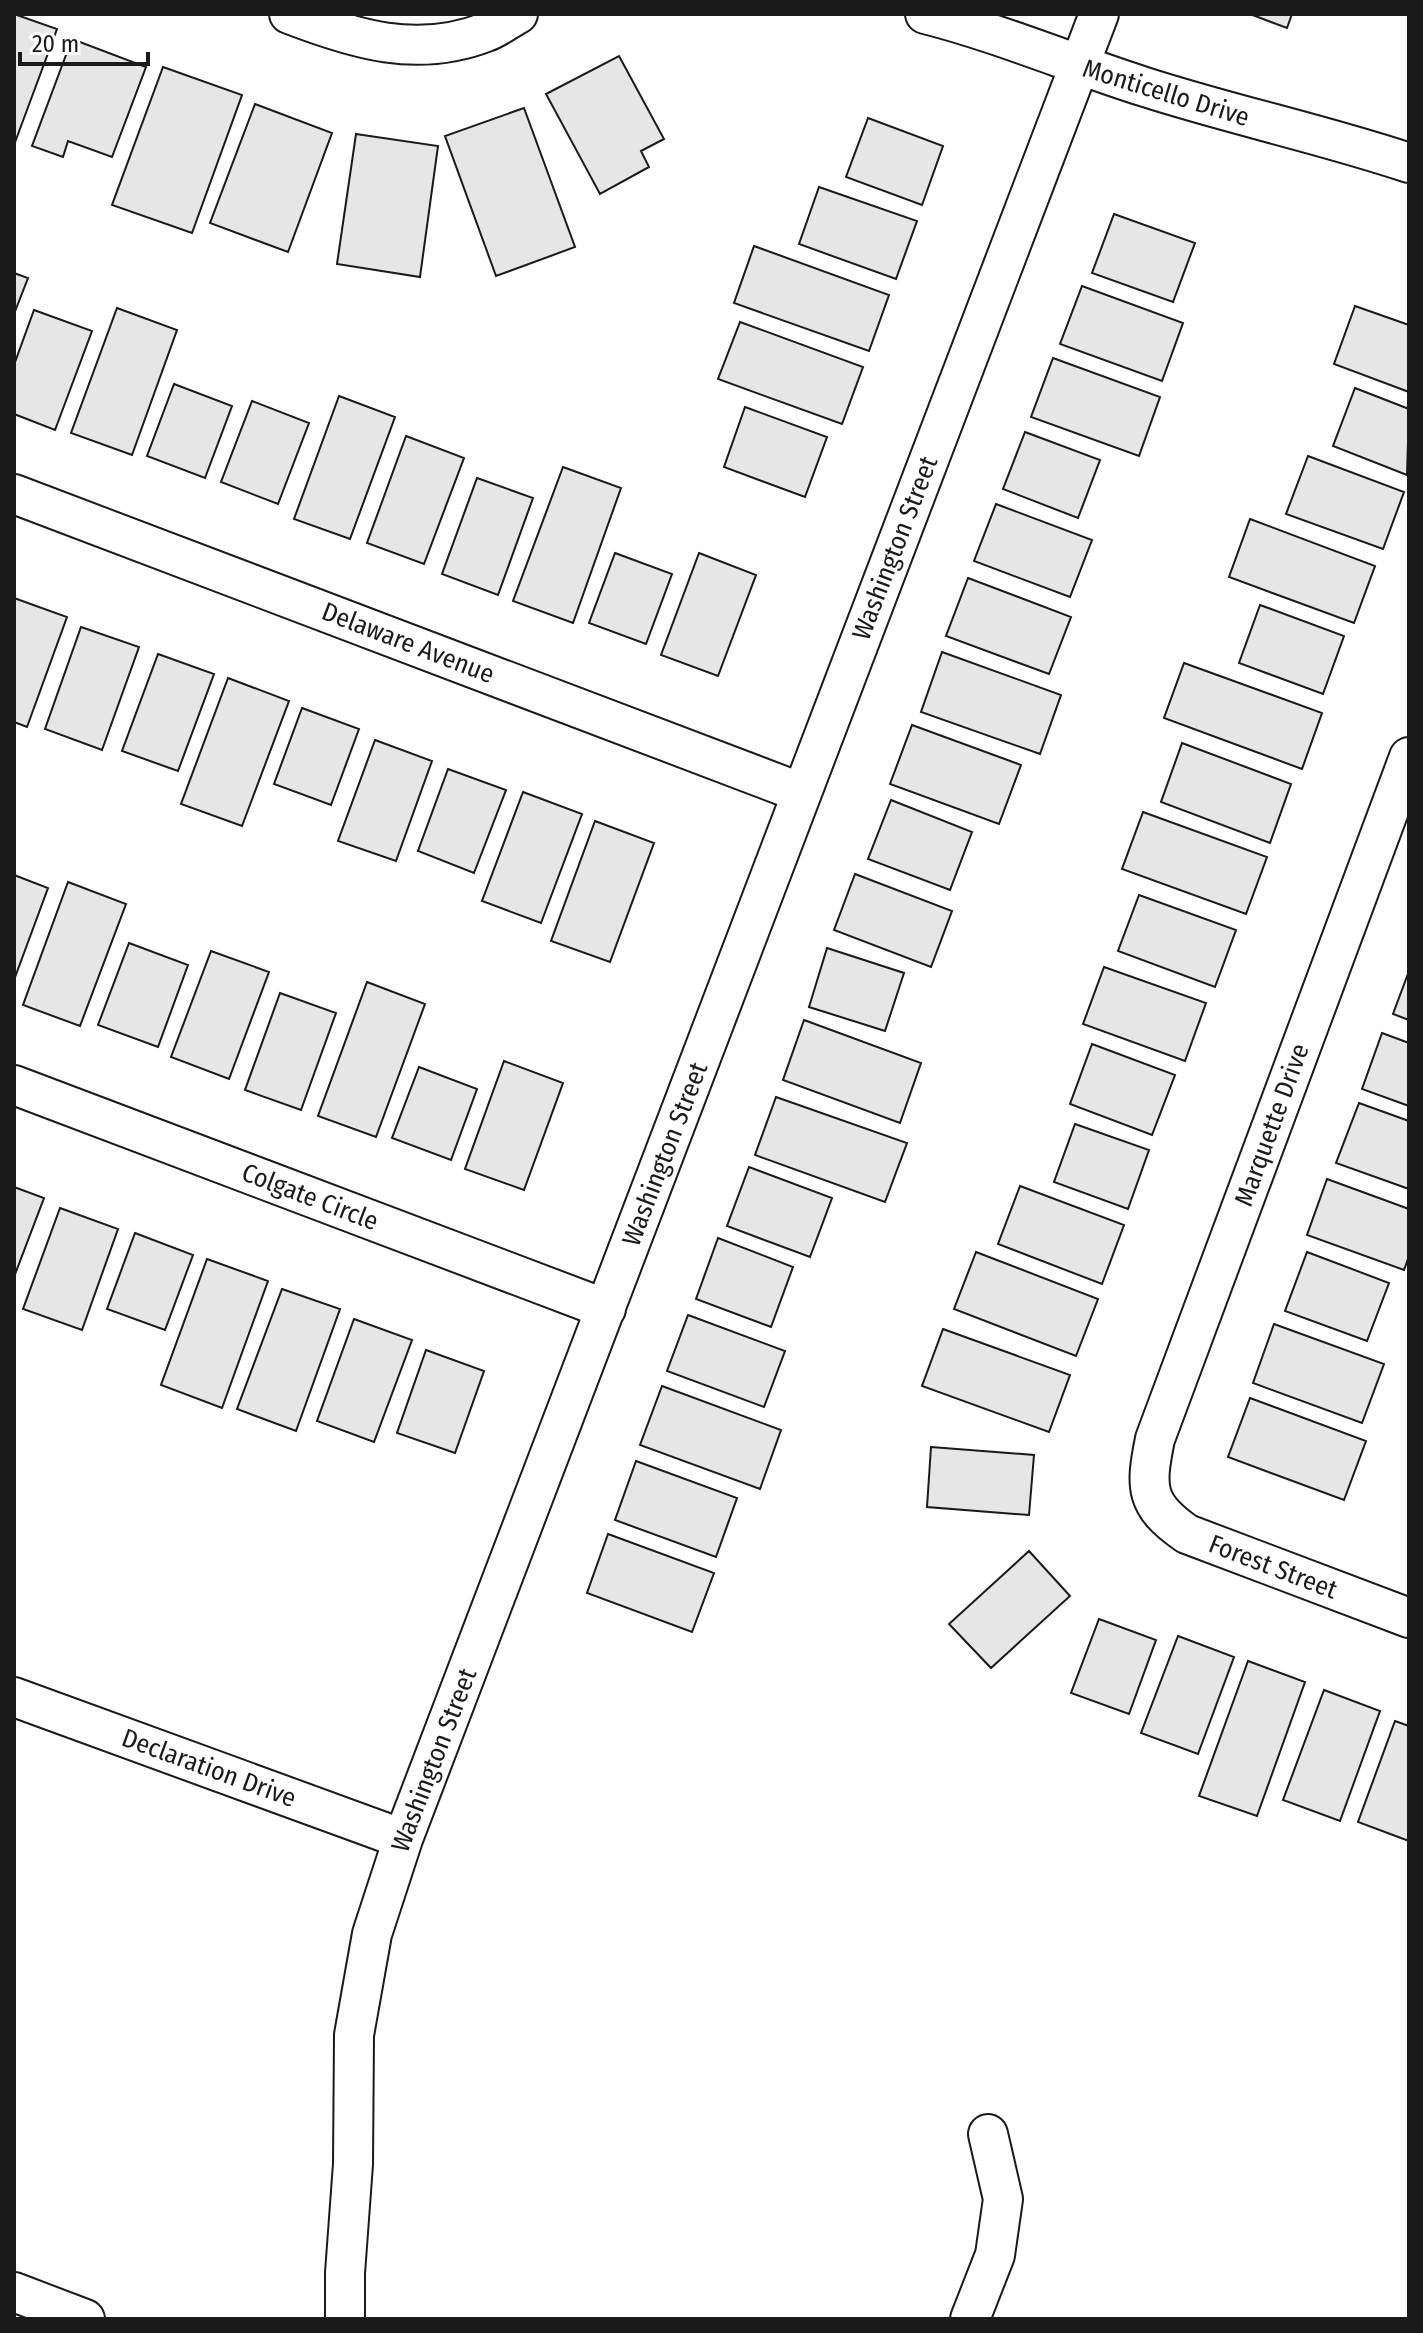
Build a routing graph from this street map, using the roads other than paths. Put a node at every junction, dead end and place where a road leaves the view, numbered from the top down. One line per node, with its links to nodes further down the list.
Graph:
1 (289, 14): 2 (street)
2 (518, 14)
3 (925, 14): 5 (street, Monticello Drive)
4 (1099, 14): 5 (street, Washington Street)
5 (1079, 67): 6 (street, Monticello Drive); 9 (street, Washington Street)
6 (1409, 163)
7 (14, 494): 9 (street, Delaware Avenue)
8 (1409, 757): 12 (street, Marquette Drive)
9 (802, 793): 11 (street, Washington Street)
10 (14, 1085): 11 (street, Colgate Circle)
11 (606, 1309): 15 (street, Washington Street)
12 (1151, 1497): 13 (street, Forest Street)
13 (1409, 1618)
14 (14, 1697): 15 (street, Declaration Drive)
15 (403, 1839): 19 (street, Washington Street)
16 (988, 2134): 20 (street)
17 (14, 2292): 18 (street)
18 (85, 2319)
19 (345, 2319)
20 (970, 2319)

